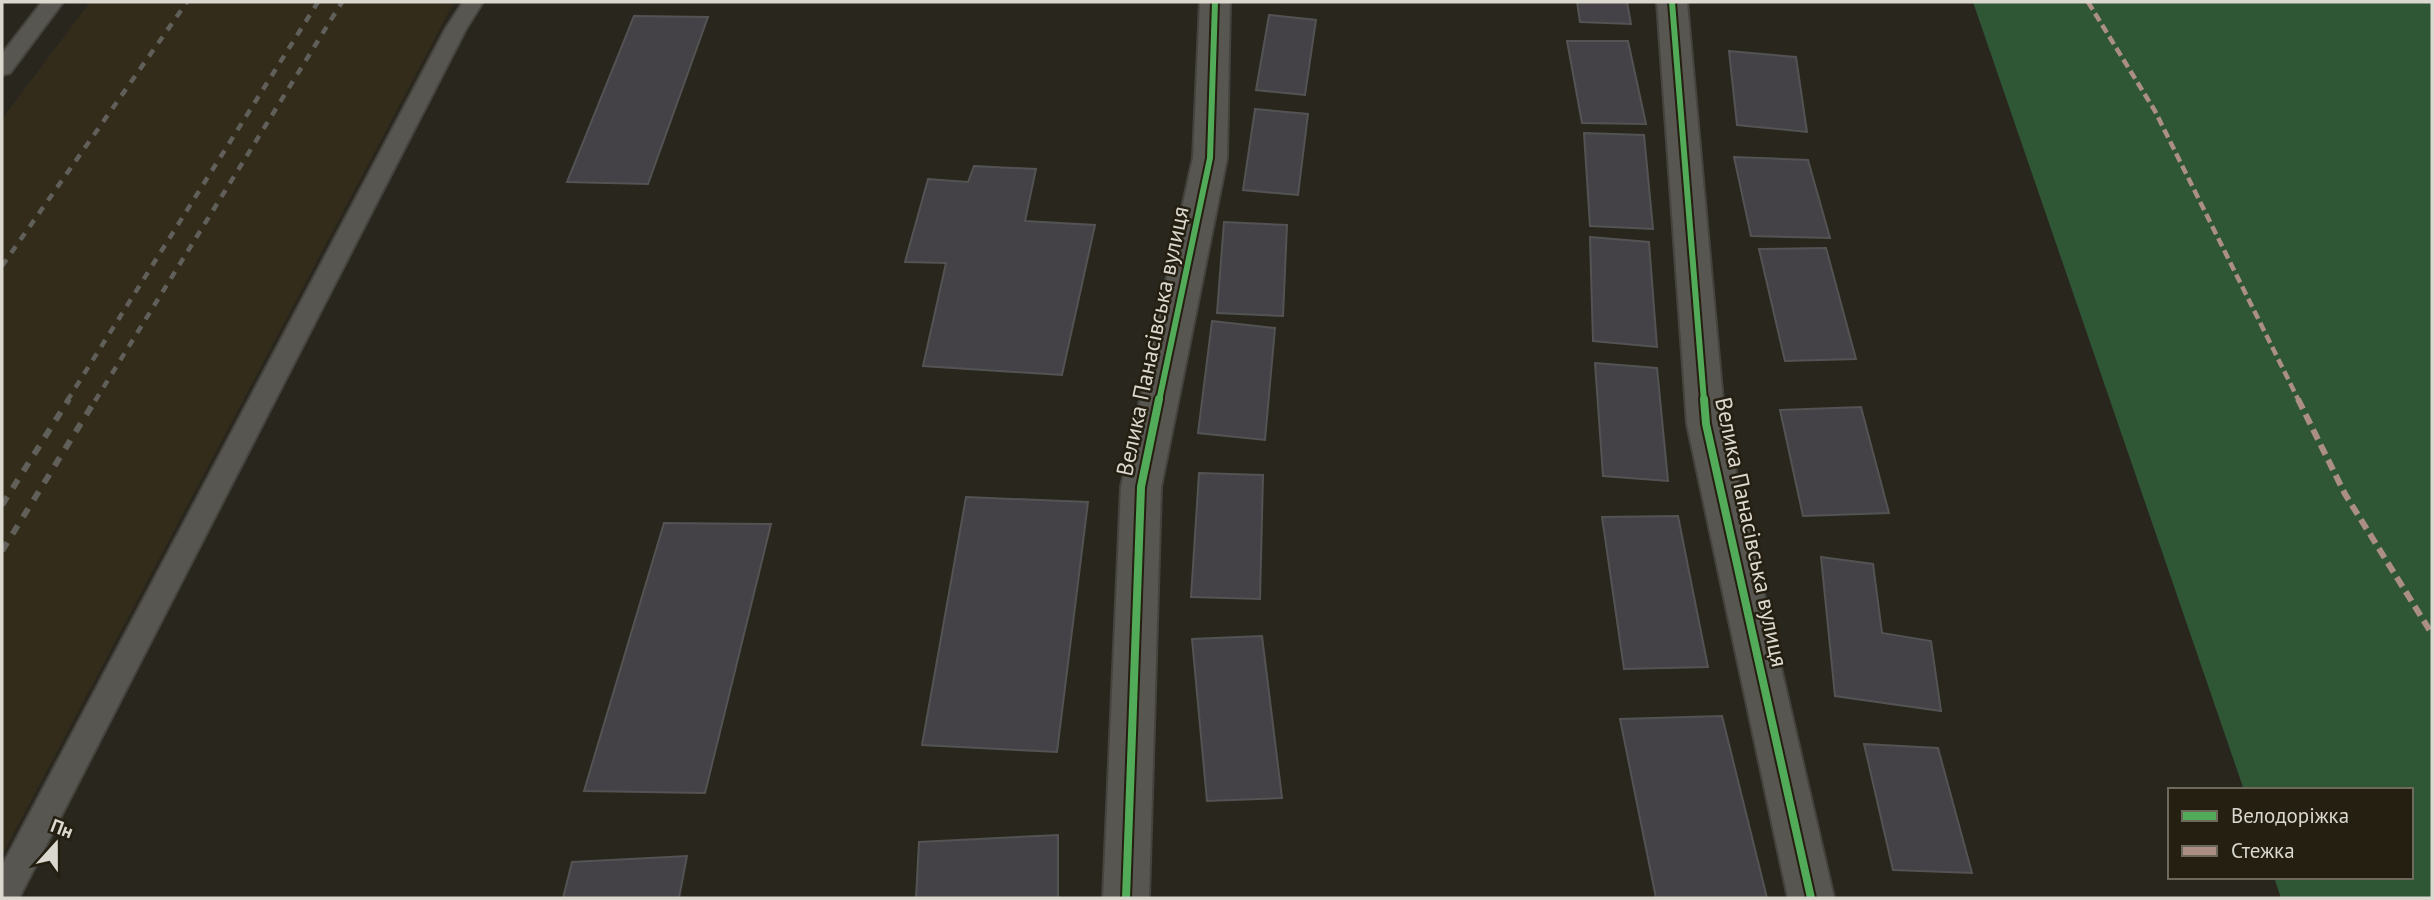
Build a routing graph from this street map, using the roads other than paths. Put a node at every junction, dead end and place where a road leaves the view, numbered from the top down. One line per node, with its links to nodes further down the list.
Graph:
1 (53, 2): 5 (lane)
2 (473, 2): 6 (lane)
3 (1215, 2): 7 (street, Велика Панасівська вулиця)
4 (1672, 2): 8 (street, Велика Панасівська вулиця)
5 (2, 68)
6 (2, 898)
7 (1126, 898)
8 (1811, 898)

